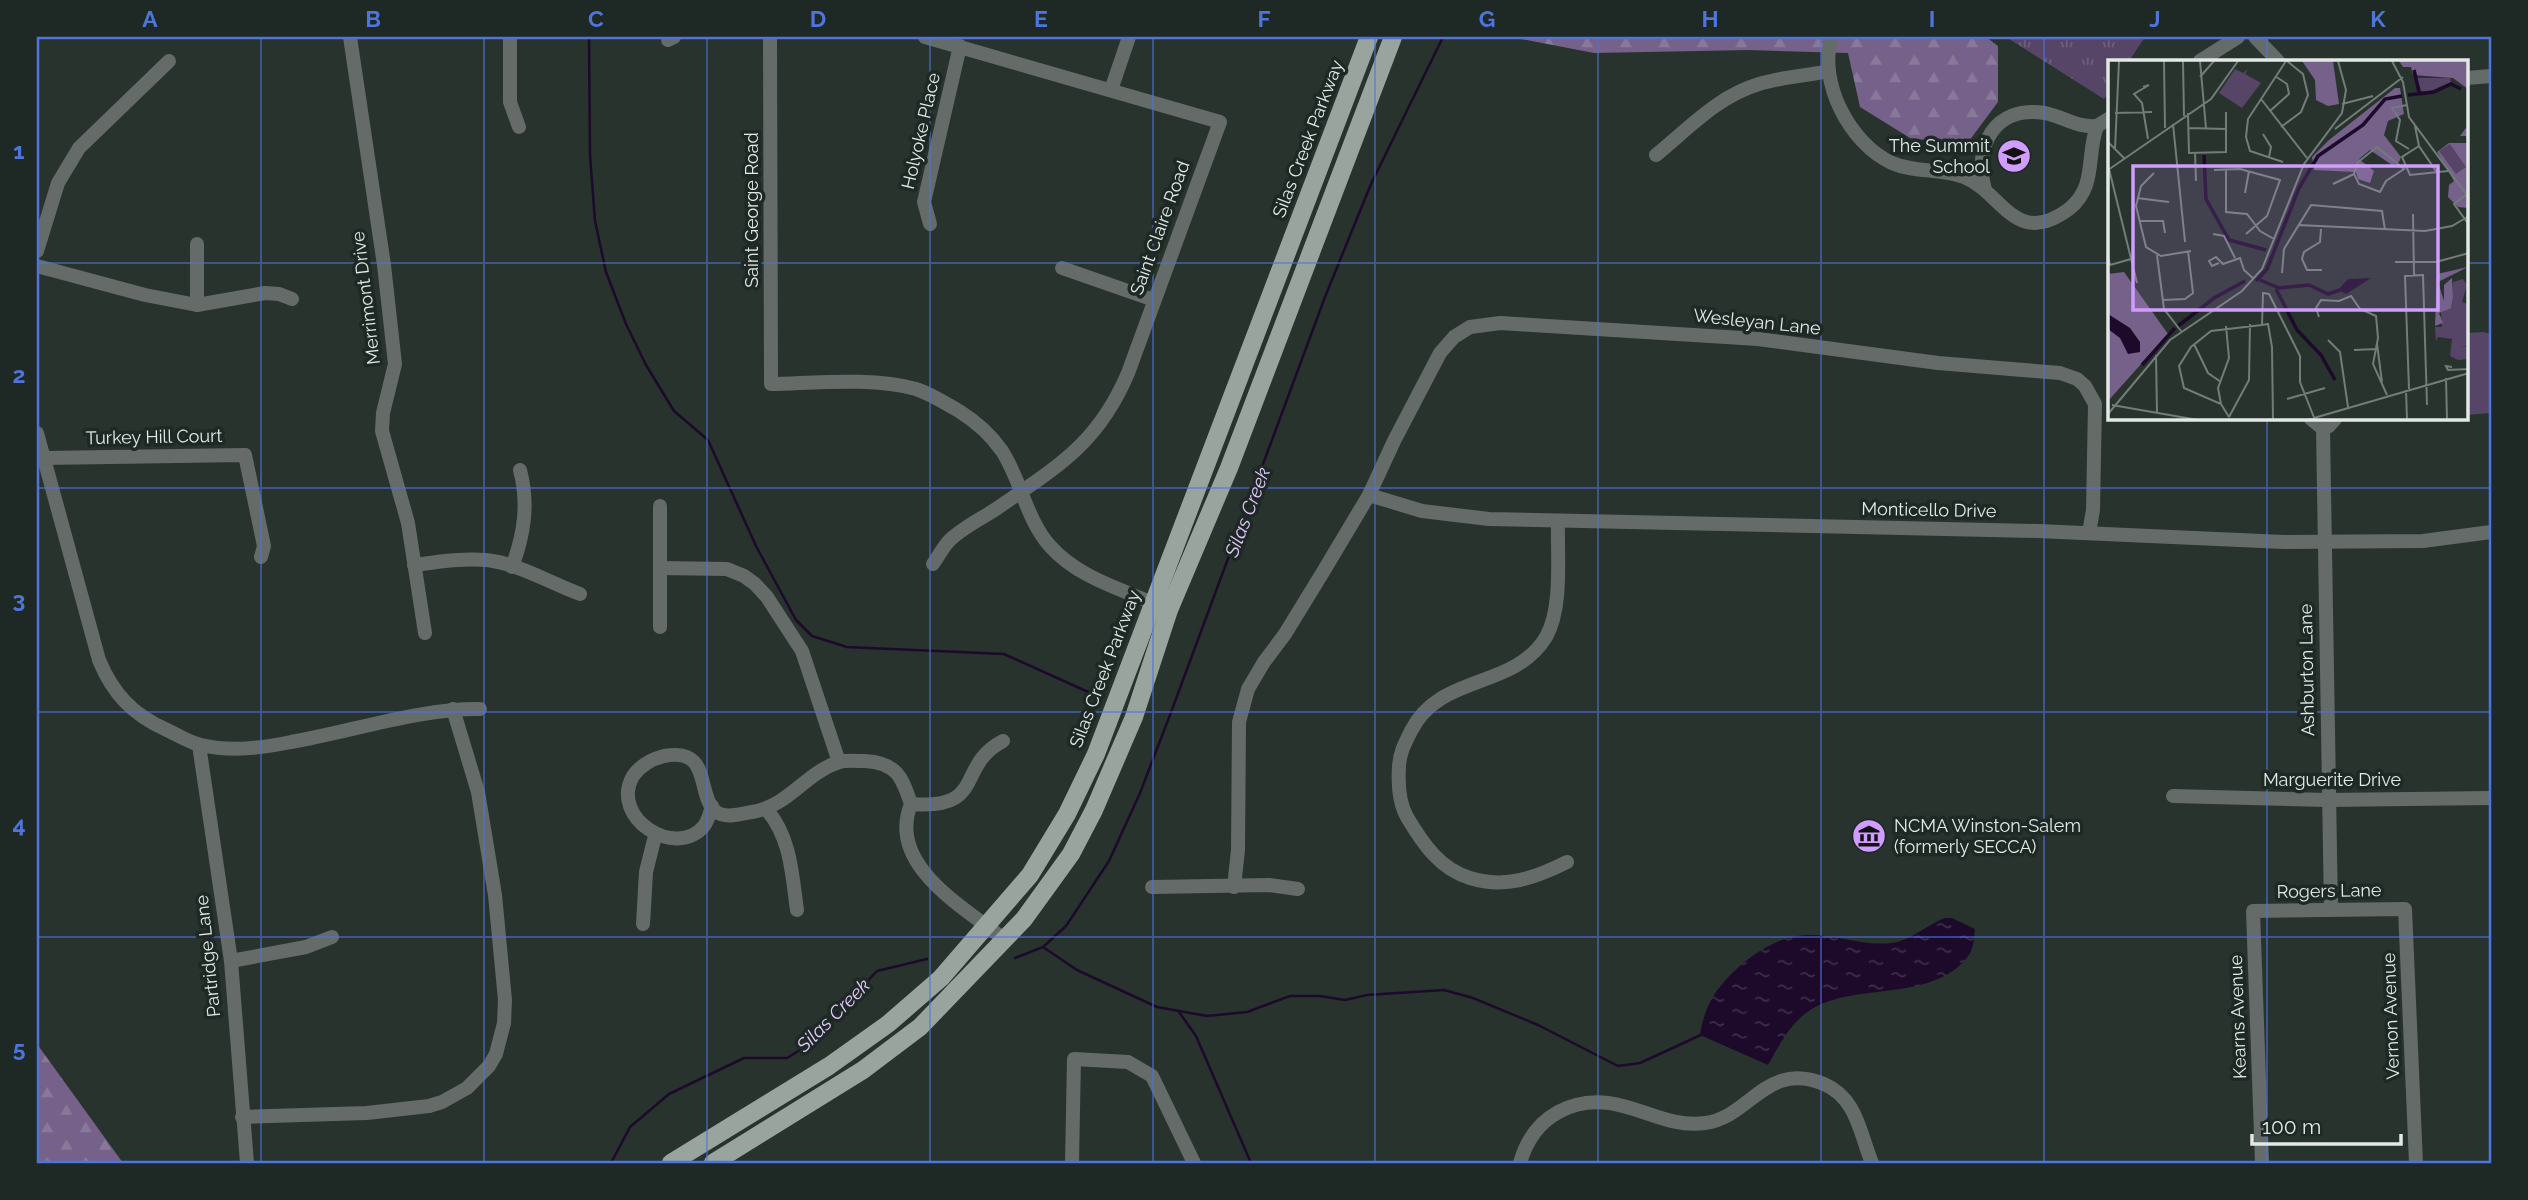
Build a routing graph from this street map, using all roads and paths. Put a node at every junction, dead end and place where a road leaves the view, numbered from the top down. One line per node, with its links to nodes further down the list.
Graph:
1 (350, 37): 47 (street, Merrimont Drive)
2 (510, 37): 21 (street)
3 (770, 37): 38 (street, Saint George Road)
4 (925, 37): 11 (street, Saint Claire Road)
5 (1129, 37): 18 (street)
6 (1370, 37): 51 (main road, Silas Creek Parkway)
7 (1393, 37): 52 (main road)
8 (1832, 37): 15 (street)
9 (2238, 37): 12 (street)
10 (2255, 37): 13 (street)
11 (961, 46): 18 (street, Saint Claire Road); 24 (street, Holyoke Place)
12 (2202, 60)
13 (2277, 60)
14 (169, 61): 26 (street)
15 (1829, 71): 22 (street); 23 (street)
16 (2491, 76): 17 (street)
17 (2468, 78)
18 (1111, 90): 30 (street, Saint Claire Road)
19 (2108, 119): 20 (street)
20 (2097, 126): 23 (street); 23 (street)
21 (519, 127)
22 (1656, 155)
23 (1985, 190)
24 (930, 224)
25 (197, 244): 31 (street)
26 (37, 251)
27 (37, 266): 31 (street)
28 (1062, 268): 30 (street)
29 (292, 299): 31 (street)
30 (1154, 300): 38 (street, Saint Claire Road)
31 (197, 305)
32 (2312, 420): 34 (street)
33 (2334, 420): 34 (street)
34 (2323, 429): 44 (street, Ashburton Lane)
35 (37, 433): 36 (street)
36 (43, 457): 45 (street, Turkey Hill Court); 58 (street)
37 (520, 470): 48 (street)
38 (1020, 492): 46 (street, Saint Claire Road); 51 (street)
39 (1369, 495): 41 (street, Monticello Drive); 43 (street, Wesleyan Lane); 69 (street, Wesleyan Lane)
40 (660, 506): 49 (street)
41 (1558, 521): 43 (street, Monticello Drive); 67 (street)
42 (2491, 532): 44 (street, Monticello Drive)
43 (2089, 533): 44 (street, Monticello Drive)
44 (2325, 541): 62 (street, Ashburton Lane)
45 (261, 557)
46 (933, 564)
47 (414, 565): 48 (street); 54 (street, Merrimont Drive)
48 (512, 567): 50 (street)
49 (660, 568): 53 (street); 59 (street)
50 (580, 594)
51 (1152, 602): 52 (street); 76 (main road, Silas Creek Parkway)
52 (1170, 610): 78 (main road)
53 (660, 627)
54 (425, 633)
55 (453, 709): 56 (street); 58 (street); 80 (street)
56 (480, 709)
57 (1003, 741): 63 (street)
58 (199, 745): 79 (street, Partridge Lane)
59 (839, 762): 63 (street); 65 (street)
60 (2173, 796): 62 (street, Marguerite Drive)
61 (2491, 797): 62 (street, Marguerite Drive)
62 (2328, 800): 73 (street, Ashburton Lane)
63 (911, 804): 76 (street)
64 (712, 806): 65 (street); 66 (street); 66 (street)
65 (767, 810): 72 (street)
66 (655, 835): 75 (street)
67 (1567, 862)
68 (1152, 887): 69 (street)
69 (1234, 887): 70 (street)
70 (1298, 889)
71 (2405, 909): 73 (street, Rogers Lane); 89 (street, Vernon Avenue)
72 (797, 910)
73 (2331, 910): 74 (street, Rogers Lane)
74 (2253, 911): 88 (street, Kearns Avenue)
75 (643, 924)
76 (987, 925): 78 (street); 82 (main road, Silas Creek Parkway)
77 (332, 937): 79 (street)
78 (1005, 940): 83 (main road)
79 (231, 961): 80 (street, Partridge Lane)
80 (242, 1117): 81 (street, Partridge Lane)
81 (247, 1163)
82 (671, 1163)
83 (713, 1163)
84 (1072, 1163): 85 (street)
85 (1194, 1163)
86 (1520, 1163): 87 (street)
87 (1872, 1163)
88 (2262, 1163)
89 (2416, 1163)

